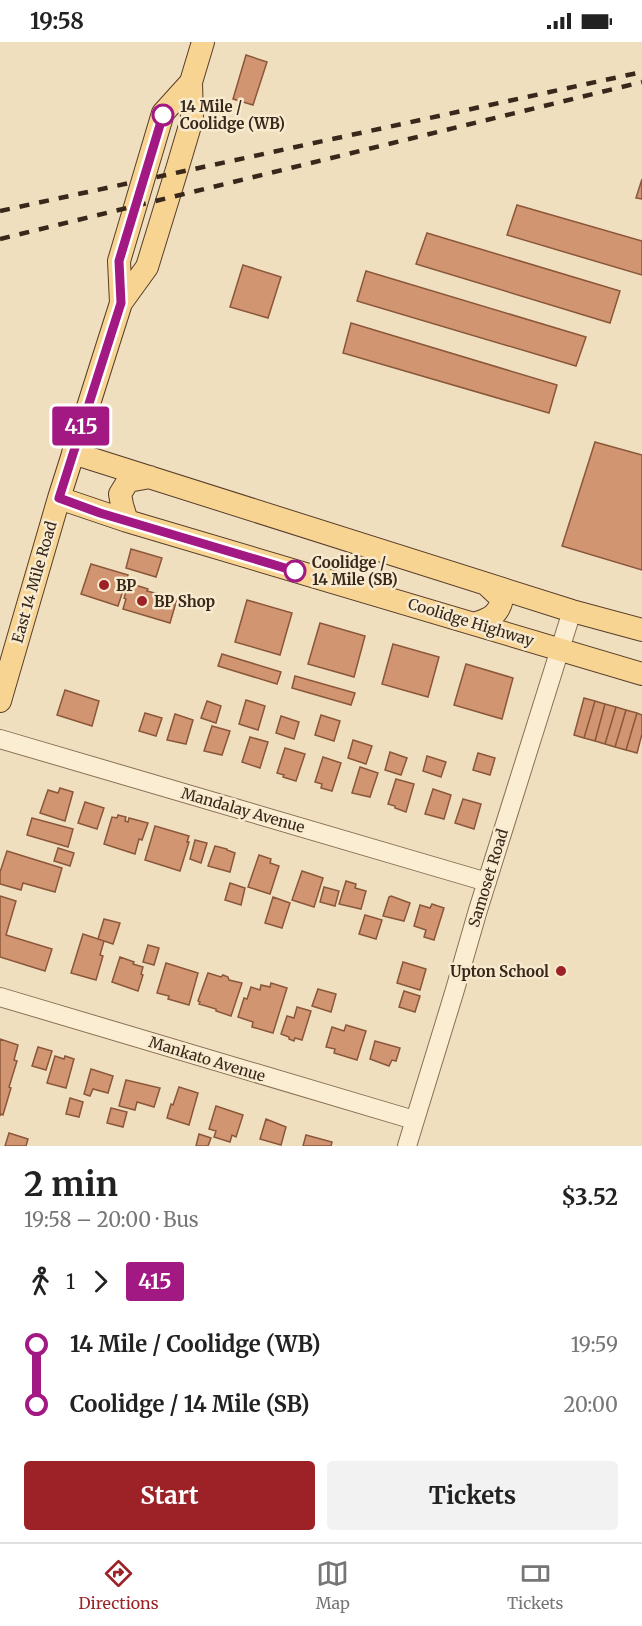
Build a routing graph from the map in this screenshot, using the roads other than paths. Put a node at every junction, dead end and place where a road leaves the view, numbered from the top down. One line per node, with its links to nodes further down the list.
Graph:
1 (203, 42): 2 (main road, East 14 Mile Road)
2 (73, 453): 3 (main road); 4 (main road, East 14 Mile Road)
3 (150, 477): 5 (main road); 6 (main road)
4 (59, 498): 5 (main road, Coolidge Highway); 12 (main road, East 14 Mile Road)
5 (127, 521): 8 (main road, Coolidge Highway)
6 (488, 585): 7 (main road); 8 (main road)
7 (572, 611): 9 (main road); 10 (street, Samoset Road)
8 (476, 623): 10 (main road, Coolidge Highway)
9 (642, 630)
10 (560, 649): 11 (main road, Coolidge Highway); 14 (street, Samoset Road)
11 (642, 674)
12 (0, 701)
13 (0, 739): 14 (street, Mandalay Avenue)
14 (487, 882): 16 (street, Samoset Road)
15 (0, 997): 16 (street, Mankato Avenue)
16 (414, 1120): 17 (street, Samoset Road)
17 (407, 1146)

